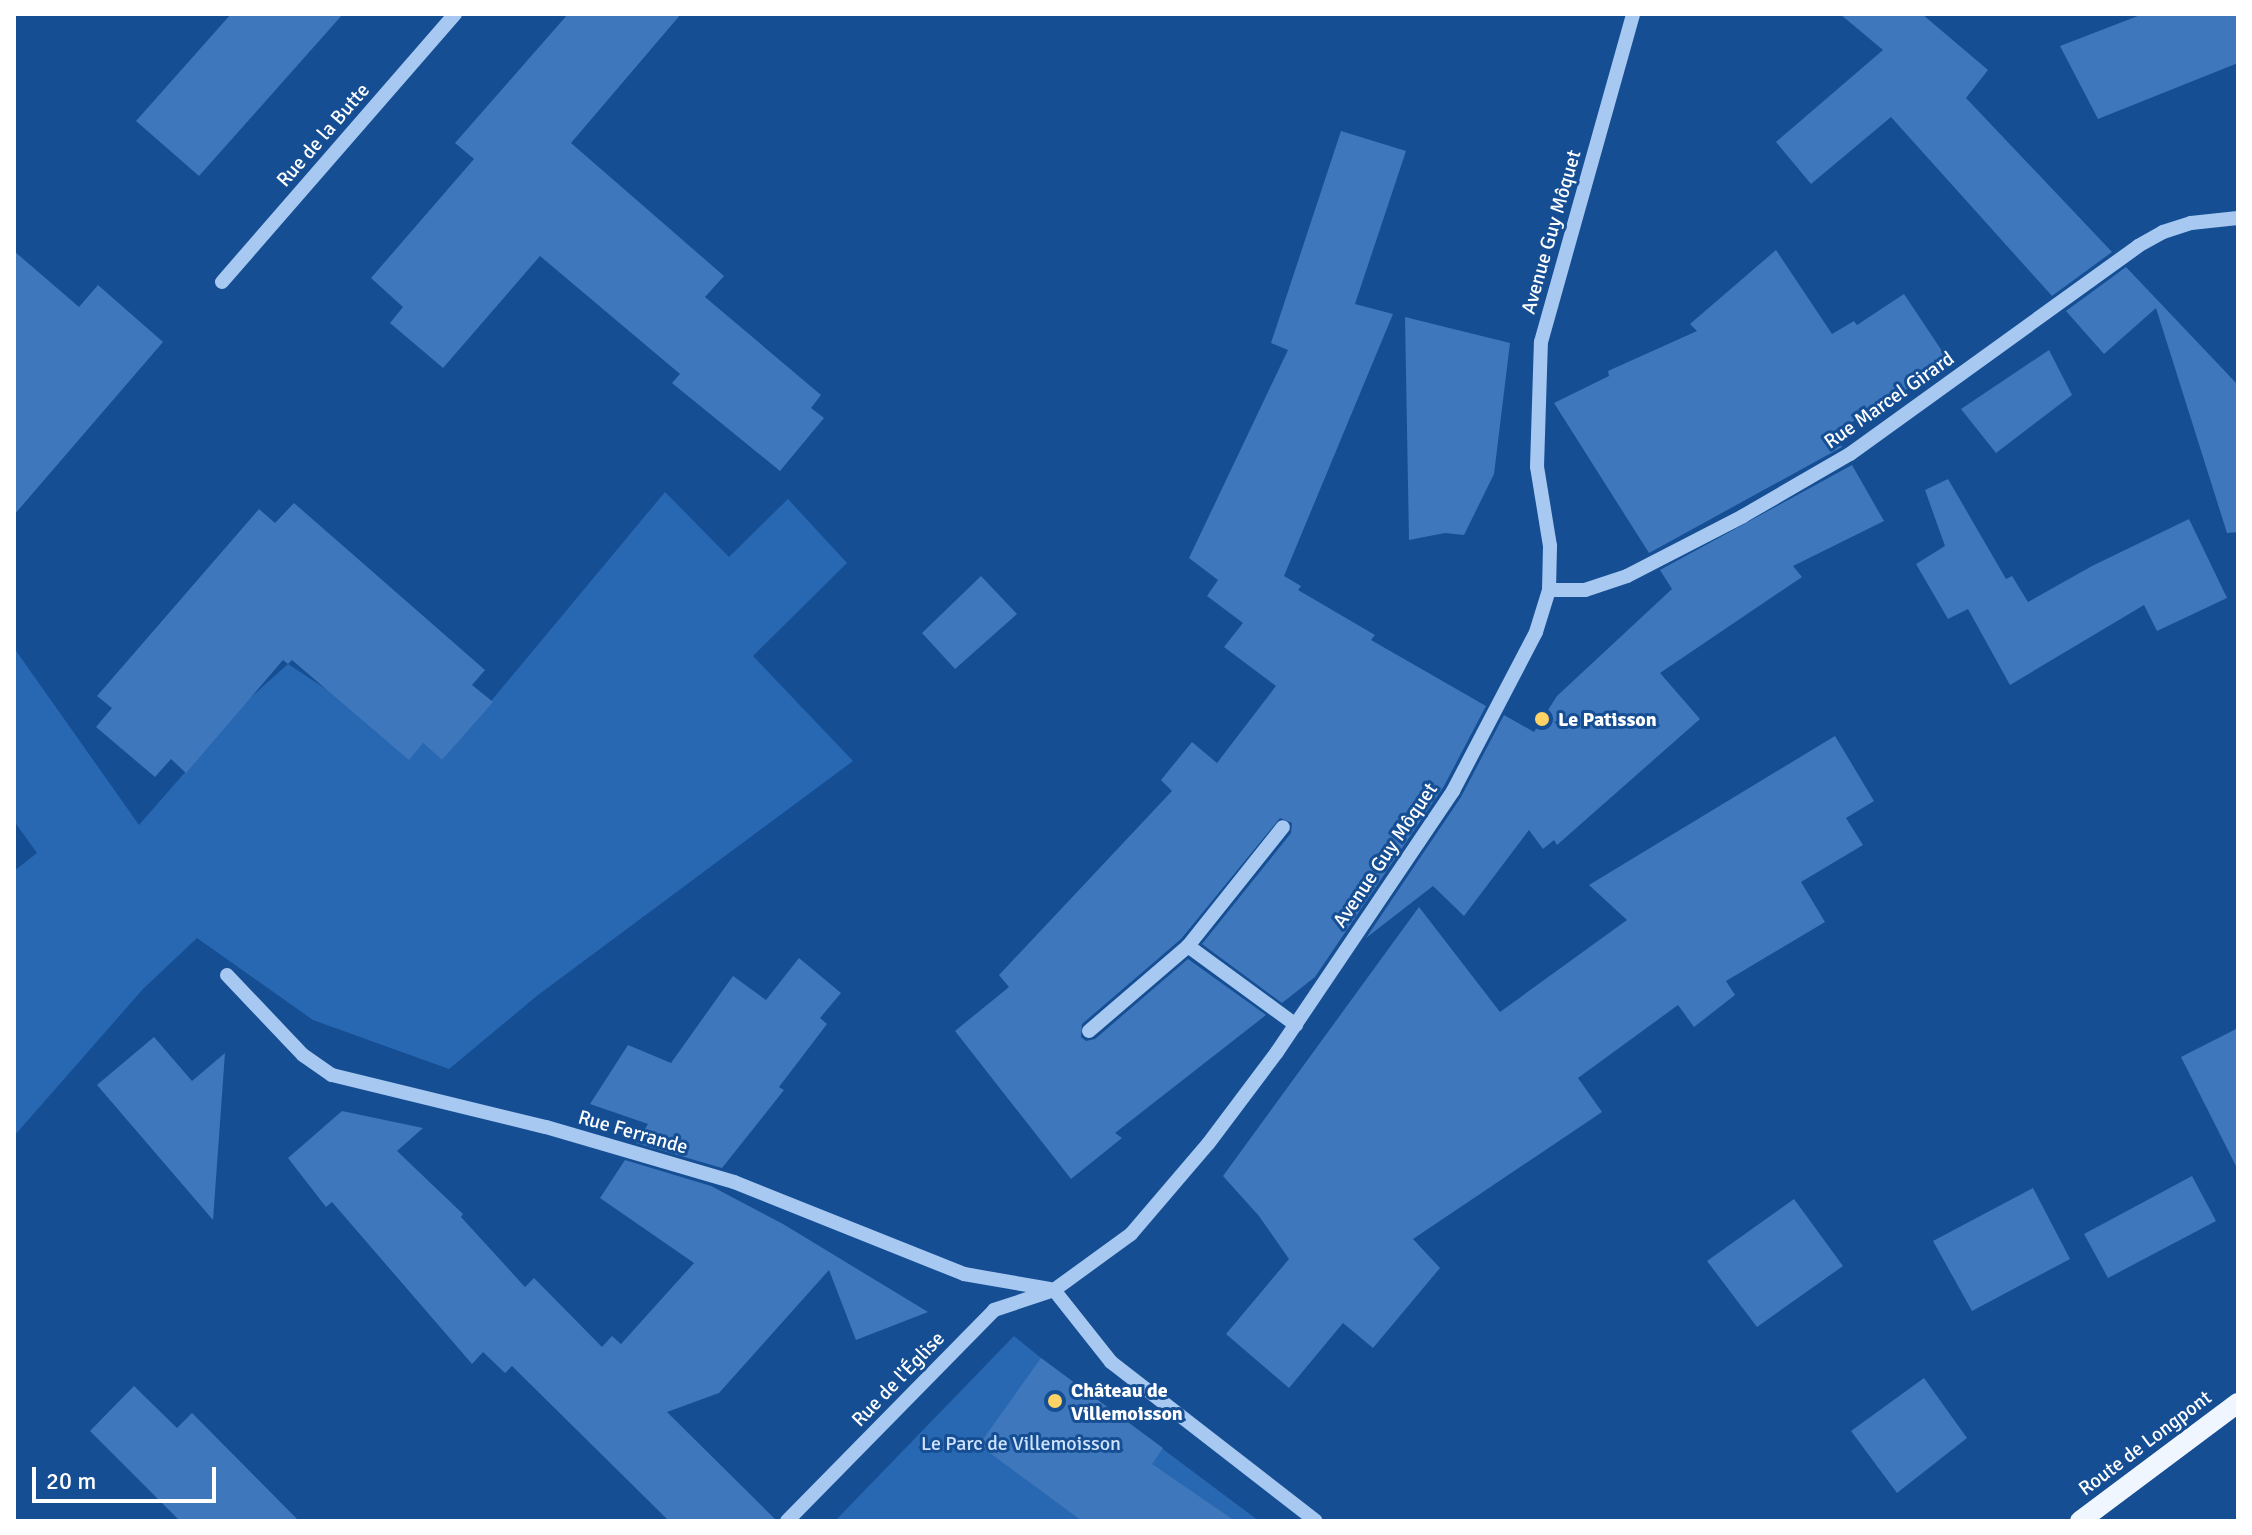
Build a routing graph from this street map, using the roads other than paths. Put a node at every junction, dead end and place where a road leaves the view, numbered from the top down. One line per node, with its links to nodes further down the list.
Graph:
1 (455, 14): 4 (street, Rue de la Butte)
2 (1633, 14): 5 (street, Avenue Guy Môquet)
3 (2238, 218): 5 (street, Rue Marcel Girard)
4 (222, 282)
5 (1549, 590): 9 (street, Avenue Guy Môquet)
6 (1283, 827): 7 (street)
7 (1188, 946): 9 (street); 10 (street)
8 (227, 975): 11 (street, Rue Ferrande)
9 (1296, 1025): 11 (street, Avenue Guy Môquet)
10 (1089, 1031)
11 (1054, 1290): 13 (street, Rue de l'Église); 14 (street)
12 (2238, 1403): 15 (main road, Route de Longpont)
13 (787, 1521)
14 (1316, 1521)
15 (2080, 1521)

